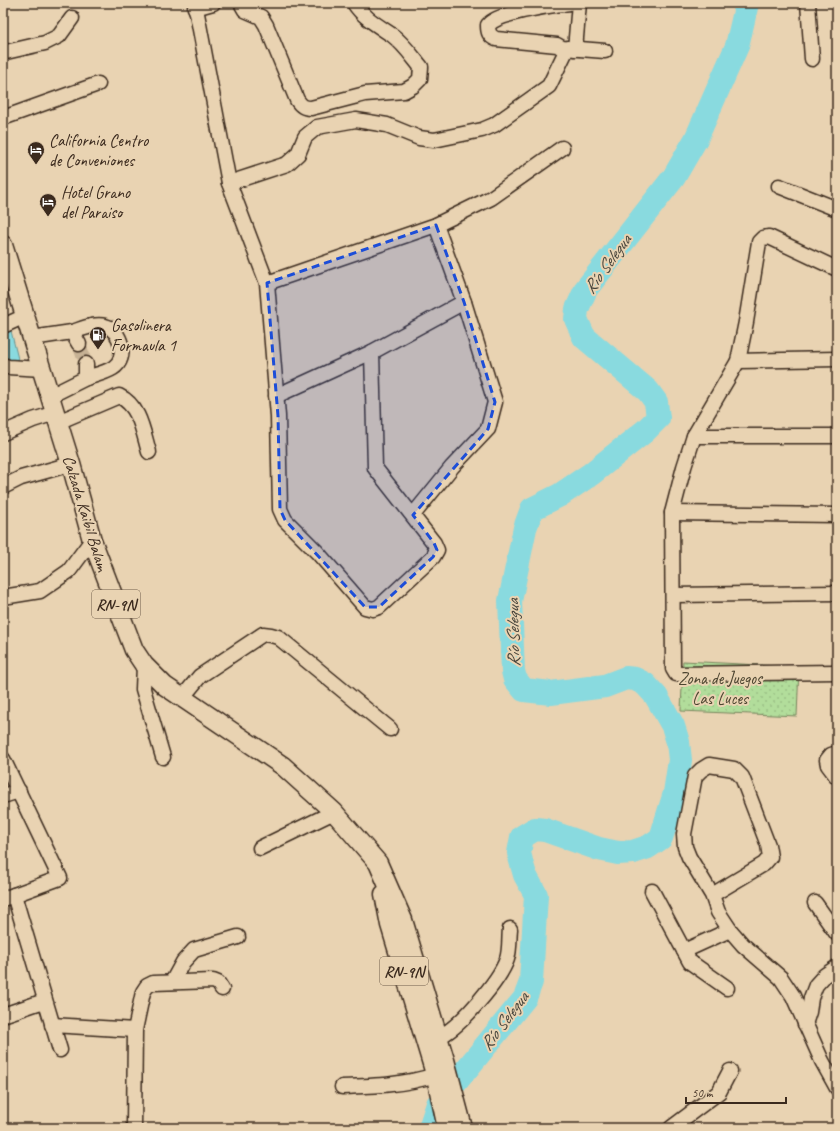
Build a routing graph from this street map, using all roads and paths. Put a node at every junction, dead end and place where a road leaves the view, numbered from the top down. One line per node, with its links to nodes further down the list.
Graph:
1 (213, 3): 7 (street)
2 (241, 3): 3 (street)
3 (354, 3)
4 (569, 3): 9 (street)
5 (579, 3): 9 (street)
6 (808, 3): 12 (street)
7 (195, 5): 16 (street)
8 (72, 18): 11 (street)
9 (569, 49): 10 (street); 16 (street)
10 (605, 50)
11 (3, 52)
12 (812, 59)
13 (98, 84): 14 (street)
14 (3, 118)
15 (562, 148): 19 (street)
16 (229, 183): 22 (street)
17 (779, 186): 18 (street)
18 (837, 209)
19 (436, 225): 22 (street); 23 (street)
20 (3, 246): 24 (main road, Calzada Kaibil Balam / RN-9N)
21 (837, 269): 31 (street)
22 (267, 283): 36 (street)
23 (464, 302): 29 (street); 45 (street)
24 (25, 316): 25 (street); 27 (main road, Calzada Kaibil Balam / RN-9N)
25 (3, 326)
26 (72, 332): 27 (street); 28 (street); 35 (street)
27 (32, 338): 34 (main road, Calzada Kaibil Balam / RN-9N)
28 (79, 344)
29 (372, 352): 36 (street); 45 (street)
30 (837, 359): 31 (street)
31 (738, 361): 39 (street)
32 (86, 364): 35 (street)
33 (3, 365): 34 (street)
34 (42, 369): 37 (main road, Calzada Kaibil Balam / RN-9N)
35 (86, 378): 37 (street)
36 (276, 396): 45 (street)
37 (55, 410): 38 (street); 41 (street); 42 (main road, Calzada Kaibil Balam / RN-9N)
38 (3, 433)
39 (694, 436): 40 (street); 44 (street)
40 (837, 436)
41 (149, 452)
42 (71, 464): 43 (street); 47 (main road, Calzada Kaibil Balam / RN-9N)
43 (3, 487)
44 (672, 513): 46 (street); 49 (street)
45 (413, 515)
46 (837, 515)
47 (92, 540): 50 (street); 51 (main road, Calzada Kaibil Balam / RN-9N)
48 (837, 593): 49 (street)
49 (674, 595): 52 (street)
50 (3, 597)
51 (144, 665): 53 (main road, Calzada Kaibil Balam / RN-9N); 56 (street)
52 (837, 672)
53 (182, 698): 54 (street); 61 (main road, Calzada Kaibil Balam / RN-9N)
54 (390, 729)
55 (837, 753): 58 (street)
56 (163, 756)
57 (3, 759): 59 (street)
58 (837, 777)
59 (19, 791): 60 (street); 66 (street)
60 (3, 796)
61 (334, 812): 62 (street); 63 (main road, Calzada Kaibil Balam / RN-9N)
62 (260, 848)
63 (378, 863): 82 (main road, Calzada Kaibil Balam / RN-9N); 87 (main road, Calzada Kaibil Balam / RN-9N)
64 (652, 891): 72 (street)
65 (712, 895): 65 (street); 69 (street)
66 (8, 897): 77 (street)
67 (815, 903): 70 (street)
68 (510, 929): 82 (street)
69 (730, 930): 72 (street); 79 (street)
70 (837, 934)
71 (238, 937): 74 (street)
72 (684, 951): 75 (street)
73 (837, 967): 79 (street)
74 (172, 982): 76 (street); 81 (street)
75 (727, 988)
76 (222, 989)
77 (44, 1001): 78 (street); 80 (street)
78 (3, 1015)
79 (805, 1024): 84 (street)
80 (52, 1025): 81 (street); 83 (street)
81 (135, 1030): 91 (street)
82 (438, 1037): 87 (main road, Calzada Kaibil Balam / RN-9N)
83 (60, 1050)
84 (822, 1061): 85 (street); 89 (street)
85 (837, 1064)
86 (730, 1070): 92 (street)
87 (439, 1071): 88 (street); 90 (main road, Calzada Kaibil Balam / RN-9N)
88 (342, 1087)
89 (837, 1088)
90 (454, 1123)
91 (134, 1128)
92 (671, 1128)

